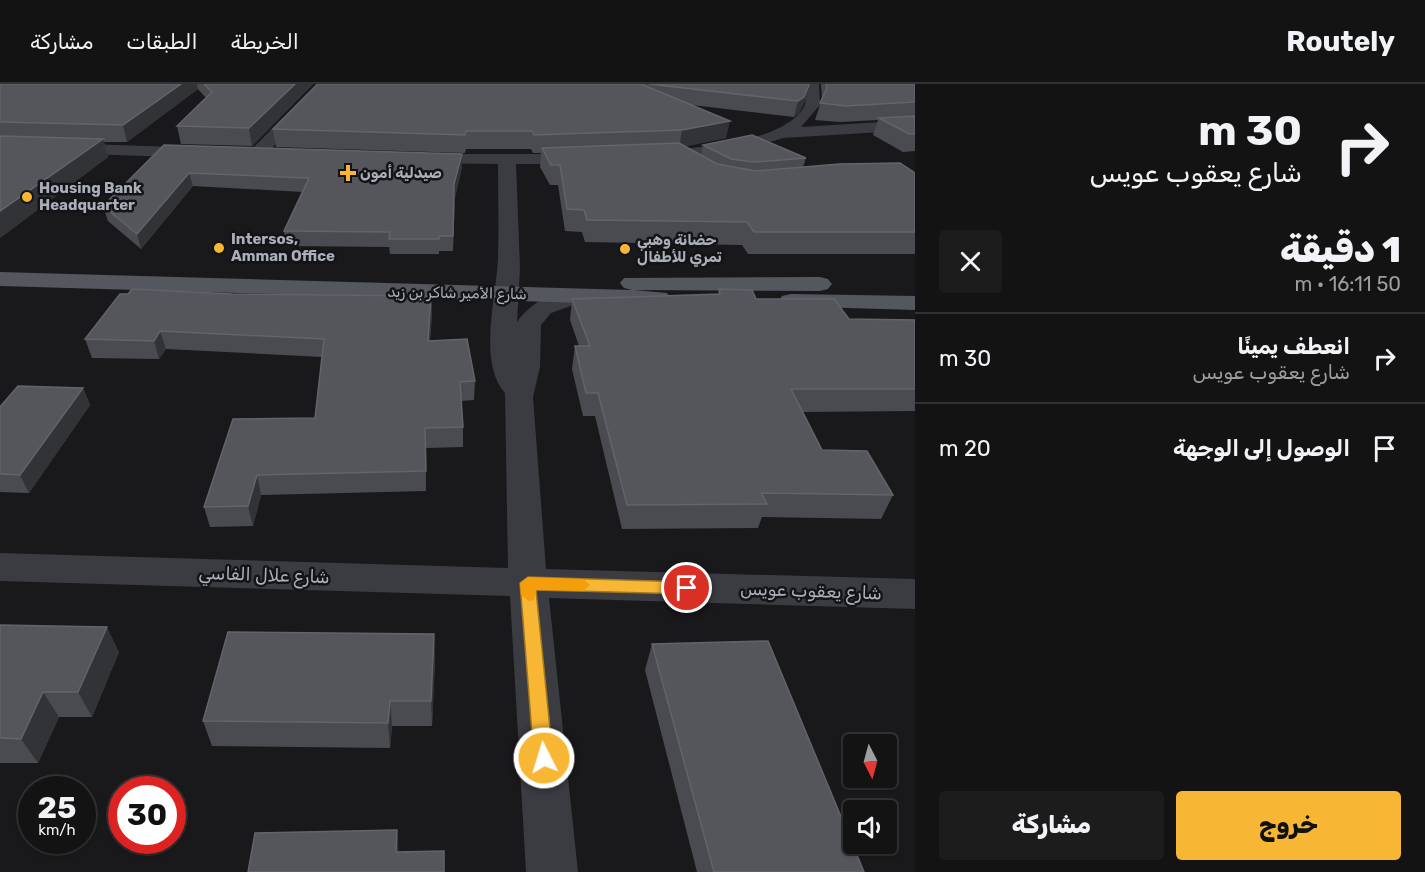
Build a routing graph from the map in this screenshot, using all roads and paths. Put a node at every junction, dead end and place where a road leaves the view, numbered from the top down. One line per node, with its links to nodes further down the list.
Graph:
1 (324, 84): 6 (street)
2 (812, 84): 4 (street)
3 (915, 125): 4 (street)
4 (784, 134): 8 (street)
5 (0, 146): 6 (street)
6 (256, 155): 7 (street)
7 (280, 155)
8 (679, 155): 9 (street); 13 (street)
9 (634, 157)
10 (400, 158): 12 (street)
11 (600, 159): 12 (street)
12 (507, 160): 17 (street)
13 (704, 170)
14 (0, 267): 17 (main road, شارع الأمير شاكر بن زيد)
15 (0, 279): 17 (main road, شارع الأمير شاكر بن زيد)
16 (915, 285): 17 (main road, شارع الأمير شاكر بن زيد)
17 (509, 287): 18 (main road, شارع الأمير شاكر بن زيد); 20 (street)
18 (573, 297): 19 (main road, شارع الأمير شاكر بن زيد); 20 (street)
19 (915, 303)
20 (518, 398): 22 (street)
21 (0, 567): 22 (street, شارع علال الفاسي)
22 (528, 583): 23 (street, شارع يعقوب عويس); 24 (street)
23 (915, 594)
24 (552, 872)

